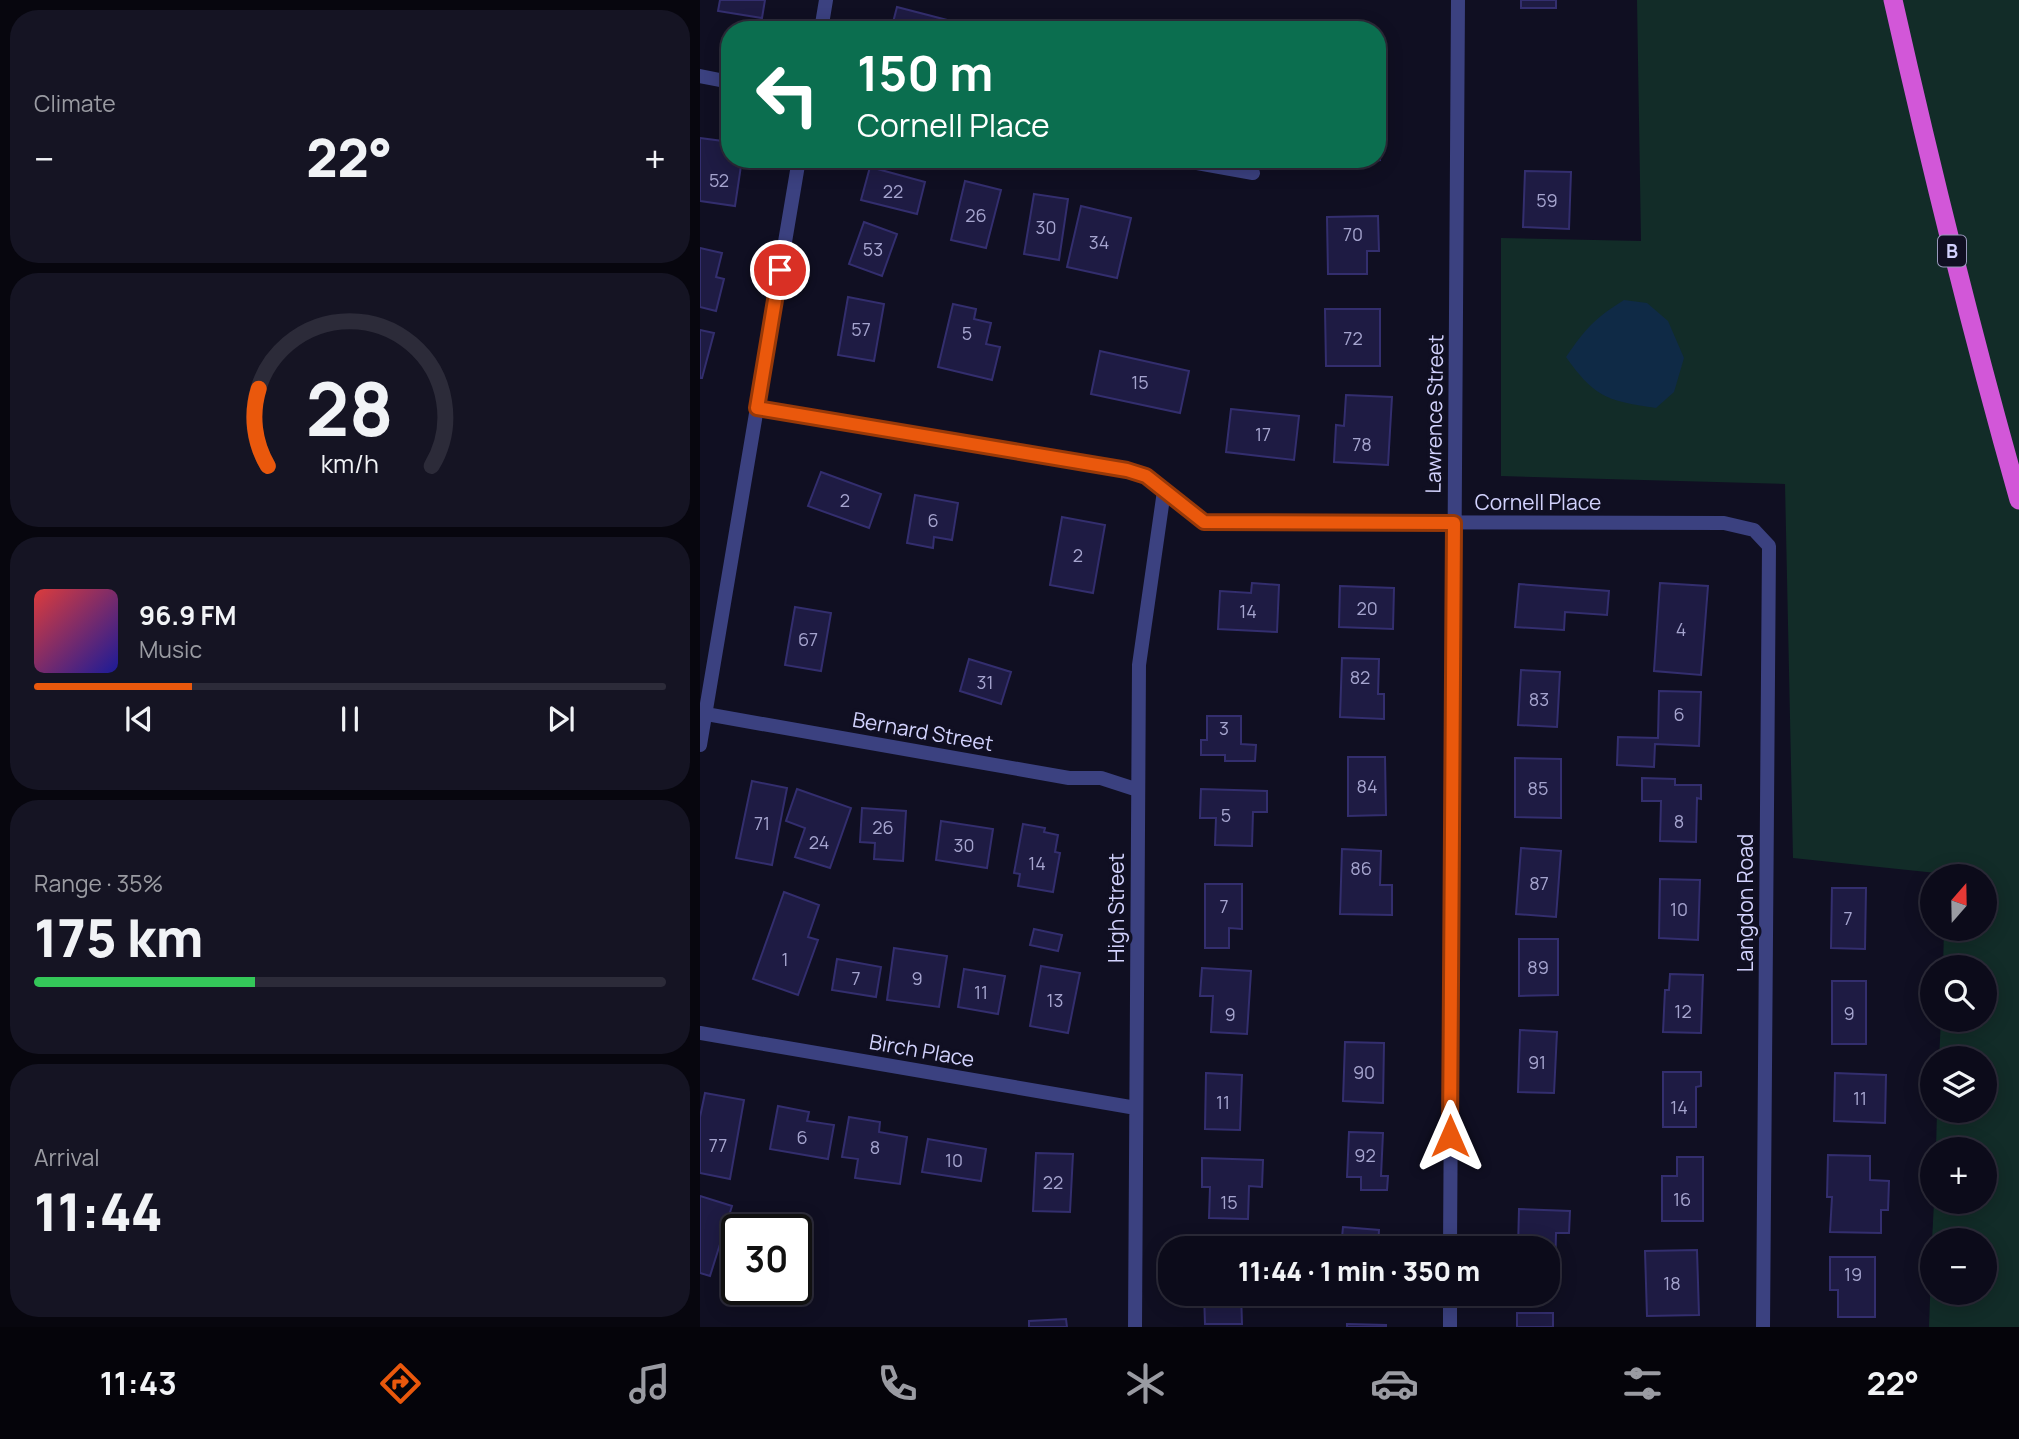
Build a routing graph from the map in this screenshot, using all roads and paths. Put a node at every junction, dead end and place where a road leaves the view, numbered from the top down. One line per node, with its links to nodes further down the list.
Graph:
1 (826, 0): 4 (street)
2 (1458, 0): 13 (street, Lawrence Street)
3 (1892, 0): 12 (highway, B)
4 (822, 21)
5 (700, 76): 6 (street)
6 (721, 80)
7 (797, 168): 10 (street)
8 (1225, 168): 9 (street)
9 (1253, 173)
10 (757, 408): 11 (street, Cornell Place); 15 (street)
11 (1164, 491): 13 (street, Cornell Place); 17 (street, High Street)
12 (2019, 499)
13 (1454, 523): 14 (street, Cornell Place); 20 (street, Lawrence Street)
14 (1710, 523): 24 (street, Langdon Road)
15 (703, 714): 16 (street); 17 (street, Bernard Street)
16 (700, 745)
17 (1138, 790): 19 (street, High Street)
18 (700, 1033): 19 (street, Birch Place)
19 (1136, 1108): 22 (street, High Street)
20 (1450, 1236)
21 (1450, 1306): 23 (street)
22 (1135, 1327)
23 (1450, 1327)
24 (1763, 1327)

